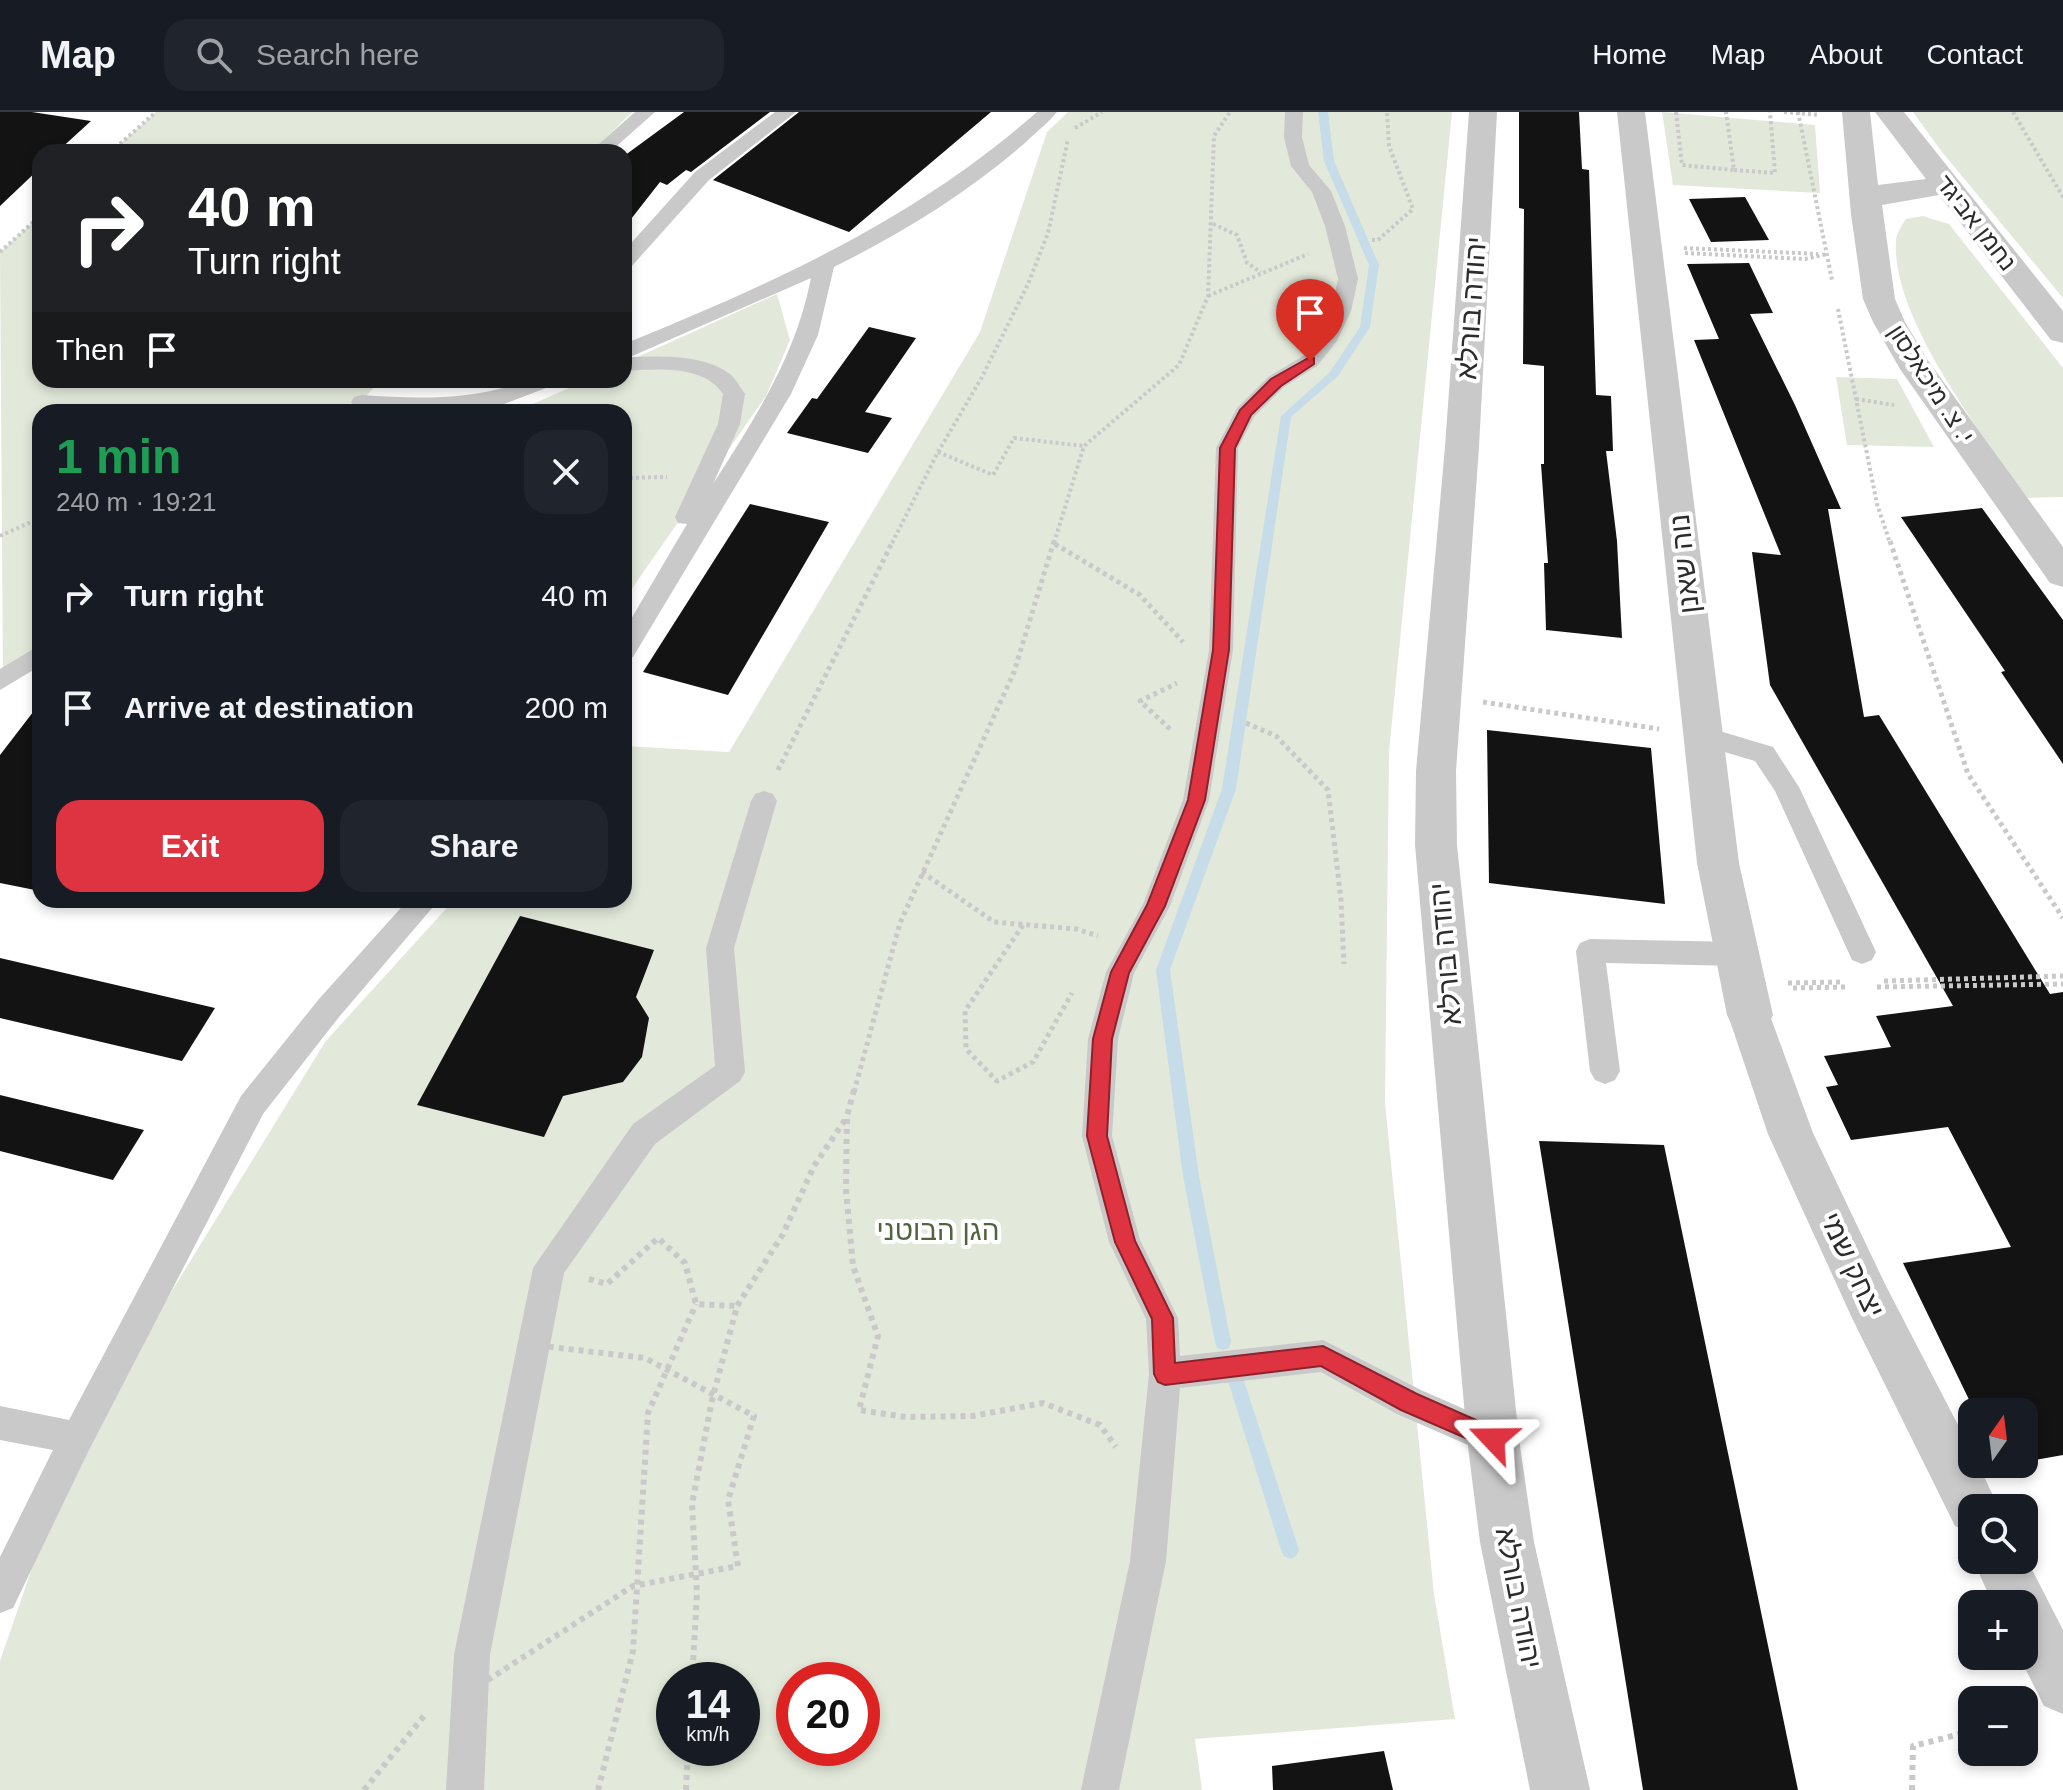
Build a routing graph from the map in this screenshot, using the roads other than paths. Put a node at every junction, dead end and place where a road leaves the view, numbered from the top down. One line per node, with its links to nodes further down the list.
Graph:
1 (646, 112): 9 (lane)
2 (787, 112): 12 (lane)
3 (1048, 112): 13 (lane)
4 (1294, 112): 34 (lane)
5 (1483, 112): 37 (street, יהודה בורלא)
6 (1631, 112): 28 (street, נוה שאנן)
7 (1856, 112): 11 (street, י. צ. מיכאלסון)
8 (1889, 112): 10 (street, נחמן אביגד)
9 (608, 144)
10 (1946, 185): 11 (street); 14 (street, נחמן אביגד)
11 (1866, 214): 23 (street, י. צ. מיכאלסון)
12 (632, 254)
13 (824, 264): 15 (lane); 24 (lane)
14 (2063, 333)
15 (632, 349)
16 (632, 364): 24 (lane)
17 (375, 388): 20 (lane)
18 (524, 388): 19 (lane)
19 (505, 395): 21 (lane); 22 (lane)
20 (360, 404)
21 (449, 404)
22 (485, 404)
23 (2063, 574)
24 (653, 604): 25 (lane)
25 (632, 638)
26 (32, 659): 27 (lane)
27 (0, 681)
28 (1703, 736): 31 (lane); 32 (street, נוה שאנן)
29 (764, 801): 42 (lane)
30 (418, 908): 36 (lane)
31 (1862, 952)
32 (1744, 986): 33 (lane); 38 (street, יצחק שמי)
33 (1605, 1071)
34 (1165, 1374): 37 (lane); 43 (lane)
35 (0, 1423): 36 (lane)
36 (77, 1438): 39 (lane)
37 (1493, 1439): 44 (street, יהודה בורלא)
38 (1966, 1494)
39 (0, 1595)
40 (2038, 1637): 41 (street)
41 (2063, 1687)
42 (465, 1790)
43 (1100, 1790)
44 (1560, 1790)

